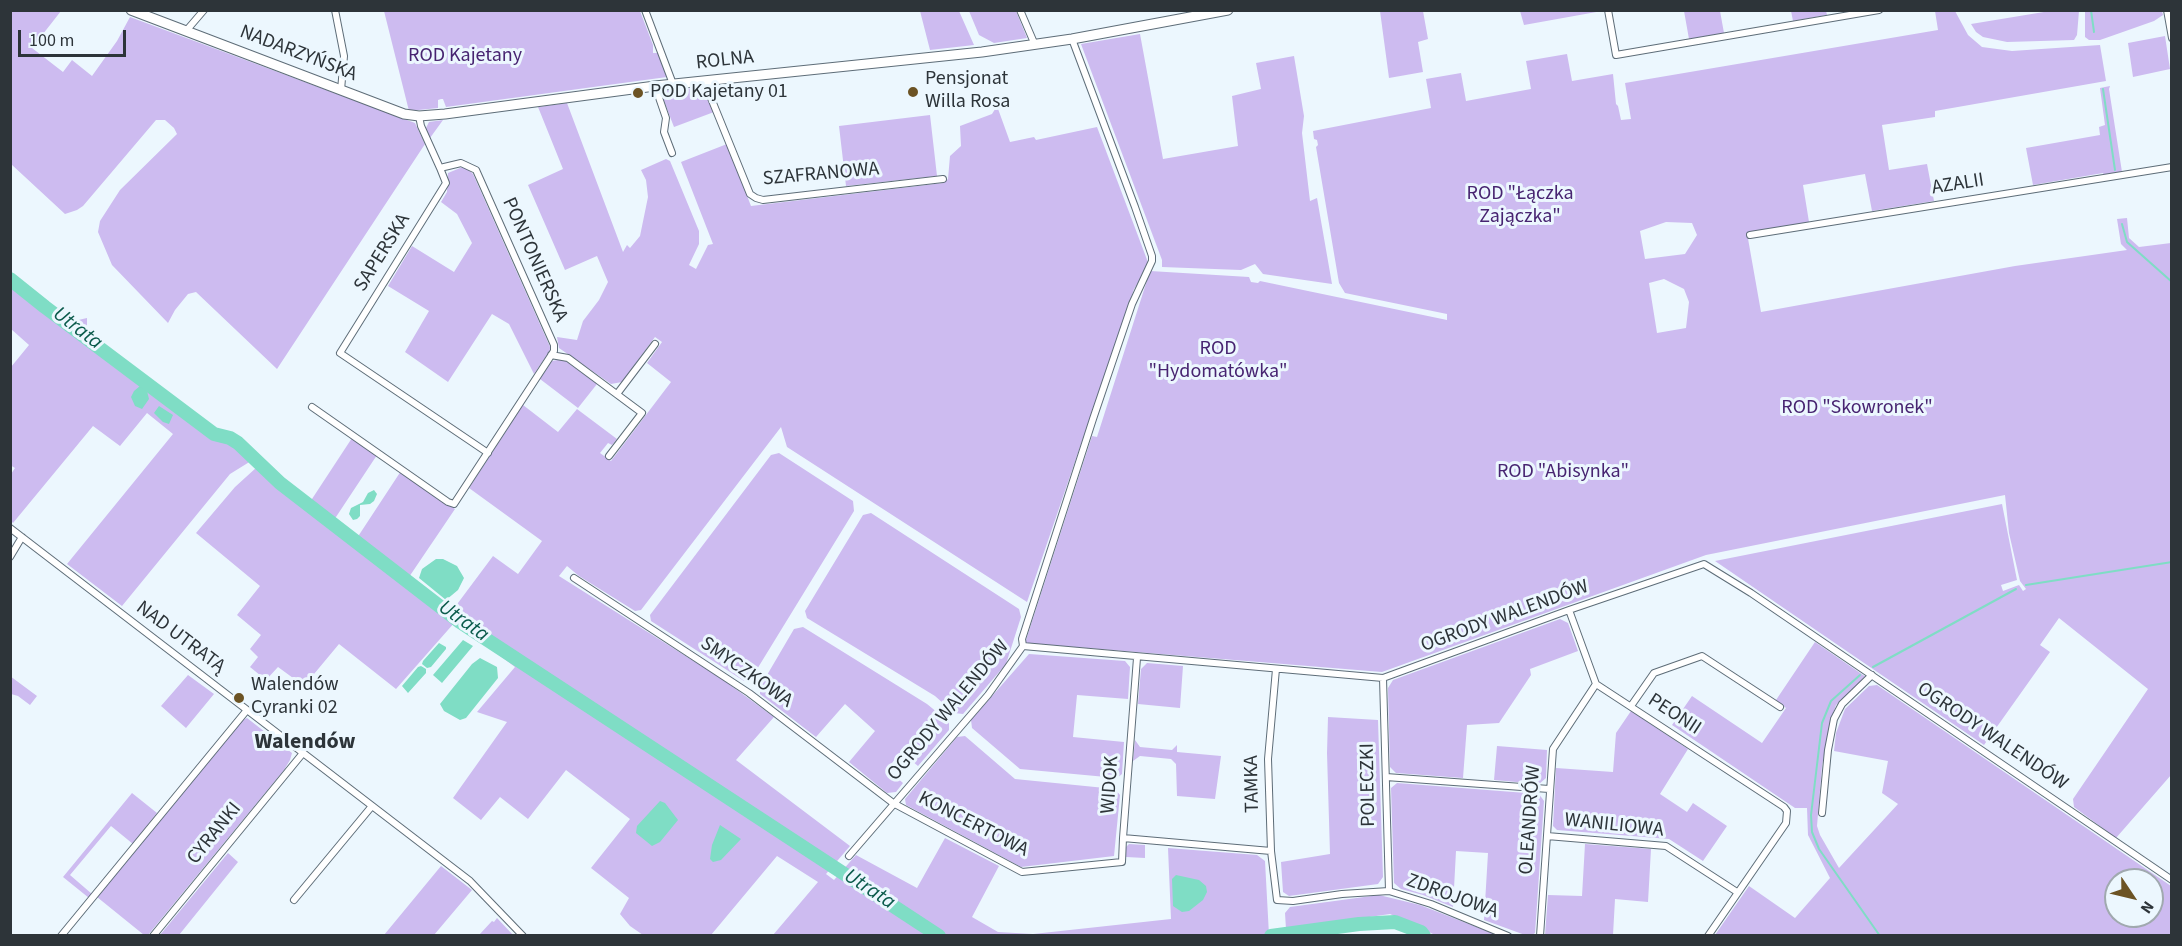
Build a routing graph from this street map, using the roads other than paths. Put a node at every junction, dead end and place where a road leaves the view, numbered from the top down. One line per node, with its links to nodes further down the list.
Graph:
1 (130, 10): 11 (street, NADARZYŃSKA)
2 (204, 10): 11 (street)
3 (335, 10): 18 (street)
4 (645, 10): 16 (street)
5 (1020, 10): 14 (street)
6 (1228, 10): 13 (street, ROLNA)
7 (1608, 10): 8 (street)
8 (1879, 10)
9 (2167, 10): 10 (street)
10 (2170, 21): 12 (street)
11 (186, 31): 18 (street, NADARZYŃSKA)
12 (2172, 38)
13 (1072, 39): 14 (street, ROLNA); 36 (street)
14 (1035, 45): 15 (street, ROLNA)
15 (709, 81): 16 (street, ROLNA); 23 (street, SZAFRANOWA)
16 (673, 84): 17 (street, ROLNA)
17 (654, 86): 19 (street, ROLNA); 20 (street)
18 (340, 90): 19 (street, NADARZYŃSKA)
19 (419, 116): 22 (street)
20 (672, 153)
21 (2172, 167): 24 (street, AZALII)
22 (440, 168): 26 (street, PONTONIERSKA); 29 (street, SAPERSKA)
23 (944, 179)
24 (1750, 235)
25 (656, 344): 27 (street)
26 (551, 356): 27 (street); 29 (street)
27 (617, 394): 30 (street)
28 (312, 407): 29 (street)
29 (488, 453)
30 (609, 456)
31 (10, 528): 32 (street, NAD UTRATĄ)
32 (22, 537): 33 (street); 44 (street, NAD UTRATĄ)
33 (10, 557)
34 (574, 578): 48 (street, SMYCZKOWA)
35 (1569, 610): 39 (street, OGRODY WALENDÓW); 40 (street, OGRODY WALENDÓW); 41 (street)
36 (1023, 646): 37 (street, OGRODY WALENDÓW); 48 (street, OGRODY WALENDÓW)
37 (1137, 658): 38 (street, OGRODY WALENDÓW); 52 (street, WIDOK)
38 (1276, 669): 40 (street, OGRODY WALENDÓW); 53 (street, TAMKA)
39 (1872, 675): 50 (street); 55 (street, OGRODY WALENDÓW)
40 (1383, 678): 46 (street, POLECZKI)
41 (1596, 684): 42 (street, PEONII); 47 (street, OLEANDRÓW)
42 (1631, 706): 43 (street); 57 (street, PEONII)
43 (1780, 708)
44 (247, 710): 45 (street, NAD UTRATĄ); 60 (street)
45 (303, 753): 49 (street, NAD UTRATĄ); 61 (street, CYRANKI)
46 (1386, 777): 47 (street); 56 (street, POLECZKI)
47 (1549, 789): 51 (street, OLEANDRÓW)
48 (893, 803): 52 (street, KONCERTOWA); 54 (street, OGRODY WALENDÓW)
49 (372, 806): 58 (street); 62 (street, NAD UTRATĄ)
50 (1822, 813)
51 (1547, 836): 57 (street, WANILIOWA); 64 (street, OLEANDRÓW)
52 (1123, 838): 53 (street, WIDOK)
53 (1271, 851): 59 (street, TAMKA)
54 (849, 856)
55 (2172, 880)
56 (1389, 891): 59 (street, ZDROJOWA); 63 (street, ZDROJOWA)
57 (1737, 892): 65 (street)
58 (294, 900)
59 (1277, 900)
60 (61, 936)
61 (153, 936)
62 (523, 936)
63 (1508, 936)
64 (1540, 936)
65 (1708, 936)

